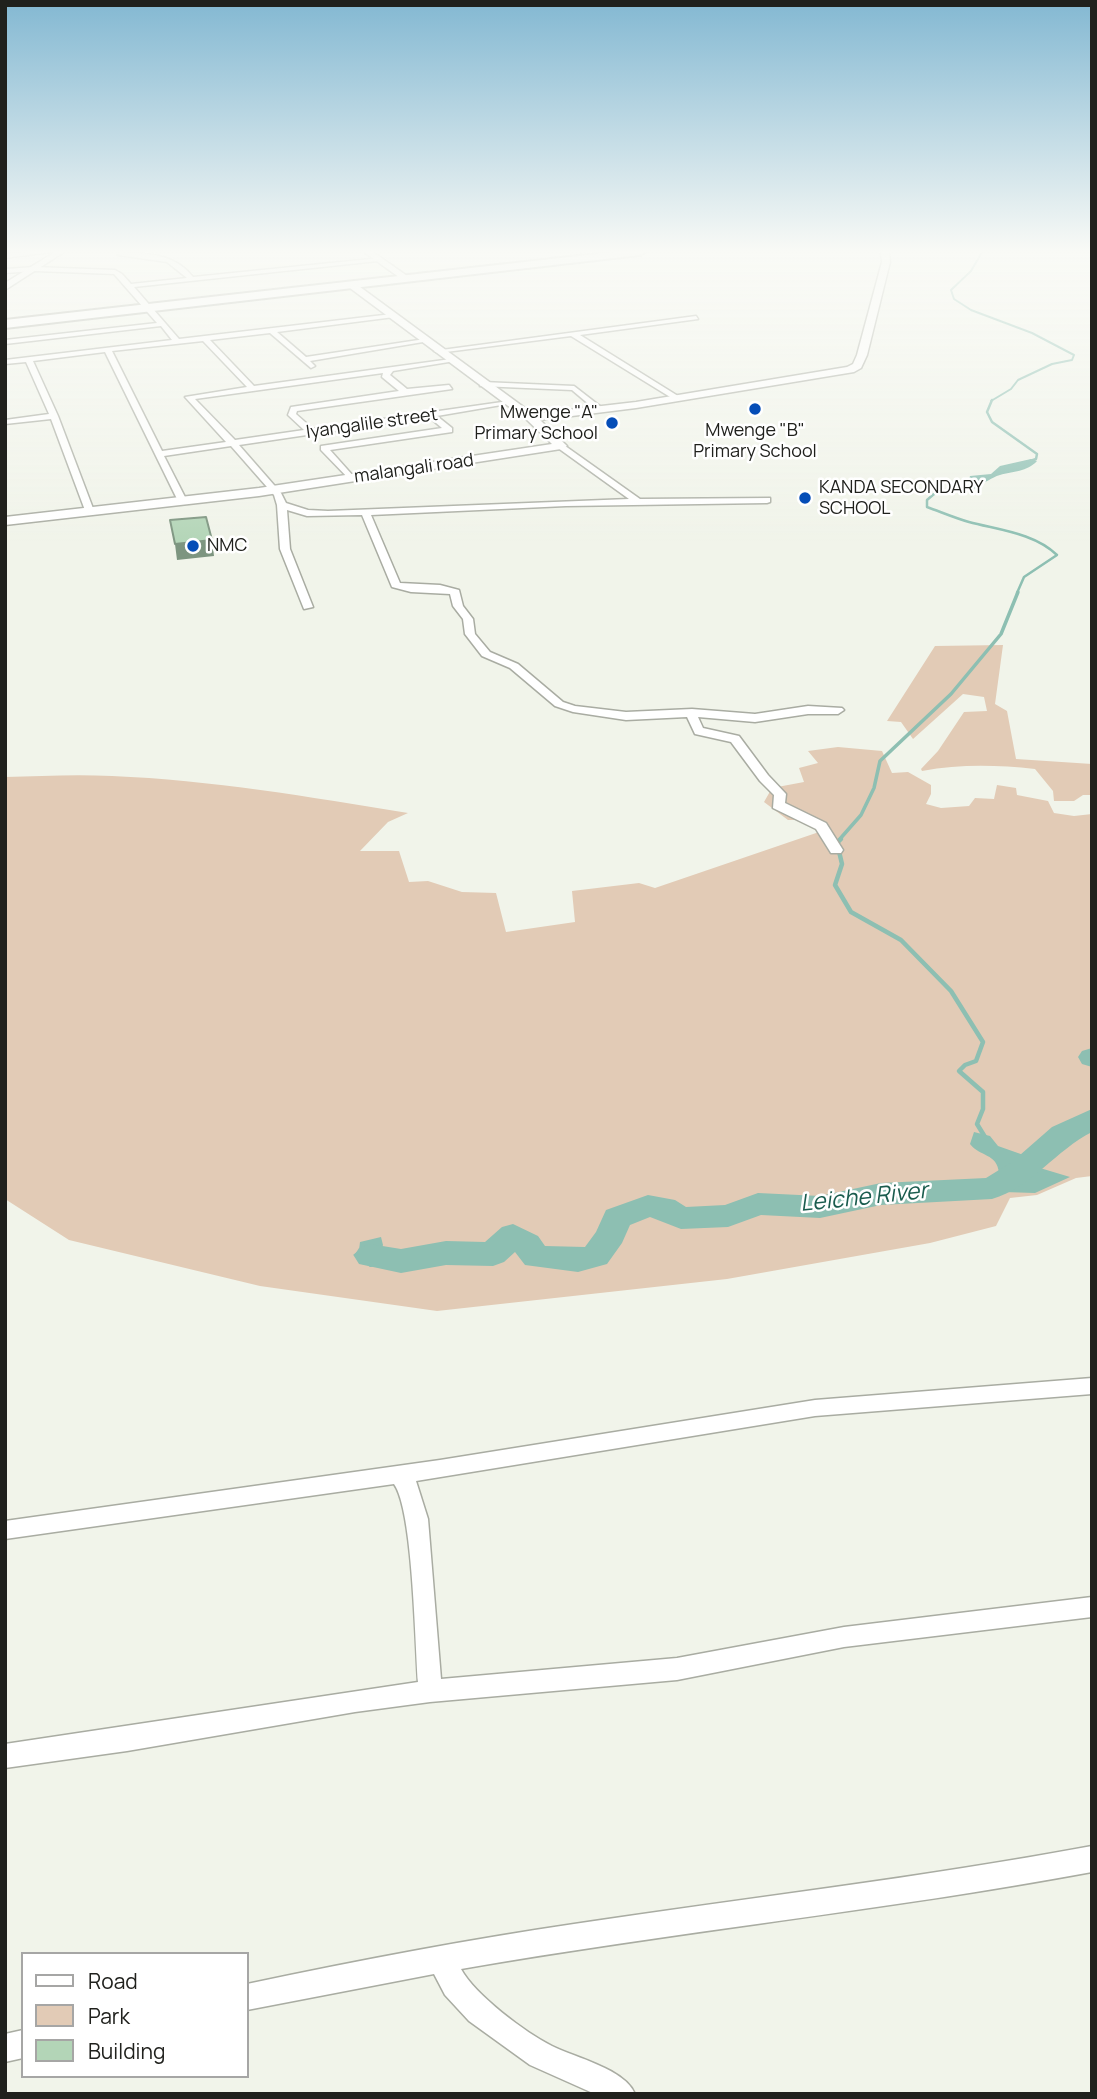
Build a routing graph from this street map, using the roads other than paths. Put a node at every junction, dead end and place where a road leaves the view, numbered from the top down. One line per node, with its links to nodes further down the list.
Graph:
1 (99, 350): 10 (street)
2 (107, 350): 30 (street)
3 (215, 350): 18 (street)
4 (293, 350): 11 (street)
5 (368, 350): 11 (street)
6 (446, 350): 9 (street)
7 (598, 350): 20 (street)
8 (861, 350): 20 (street)
9 (438, 351): 12 (street)
10 (28, 359): 13 (street); 24 (street)
11 (304, 360): 15 (street)
12 (451, 361): 14 (street); 16 (street)
13 (5, 362)
14 (390, 370): 15 (street); 19 (street)
15 (326, 379): 18 (street)
16 (483, 384): 21 (street); 22 (street)
17 (449, 387): 19 (street)
18 (253, 389): 28 (street)
19 (404, 392): 27 (street)
20 (675, 398): 22 (street)
21 (509, 403): 23 (street, lyangalile street); 25 (street)
22 (601, 410): 25 (street)
23 (431, 415): 27 (street, lyangalile street); 31 (street)
24 (54, 416): 26 (street); 37 (street)
25 (531, 418): 29 (street)
26 (5, 422)
27 (311, 432): 28 (street, lyangalile street)
28 (234, 444): 30 (street, lyangalile street); 32 (street)
29 (561, 446): 31 (street, malangali road); 35 (street)
30 (158, 454): 34 (street)
31 (351, 478): 32 (street, malangali road)
32 (274, 489): 34 (street, malangali road); 36 (street)
33 (767, 500): 35 (street)
34 (182, 501): 37 (street, malangali road)
35 (636, 501): 38 (street)
36 (282, 505): 38 (street); 40 (street)
37 (89, 511): 39 (street, malangali road)
38 (365, 512): 42 (street)
39 (5, 521)
40 (308, 607)
41 (838, 710): 42 (street)
42 (692, 713): 43 (street)
43 (836, 850)
44 (1092, 1386): 45 (street)
45 (399, 1474): 46 (street); 48 (street)
46 (5, 1531)
47 (1092, 1607): 48 (street)
48 (430, 1691): 49 (street)
49 (5, 1756)
50 (1092, 1859): 51 (street)
51 (441, 1960): 52 (street); 53 (street)
52 (248, 1997)
53 (621, 2094)

